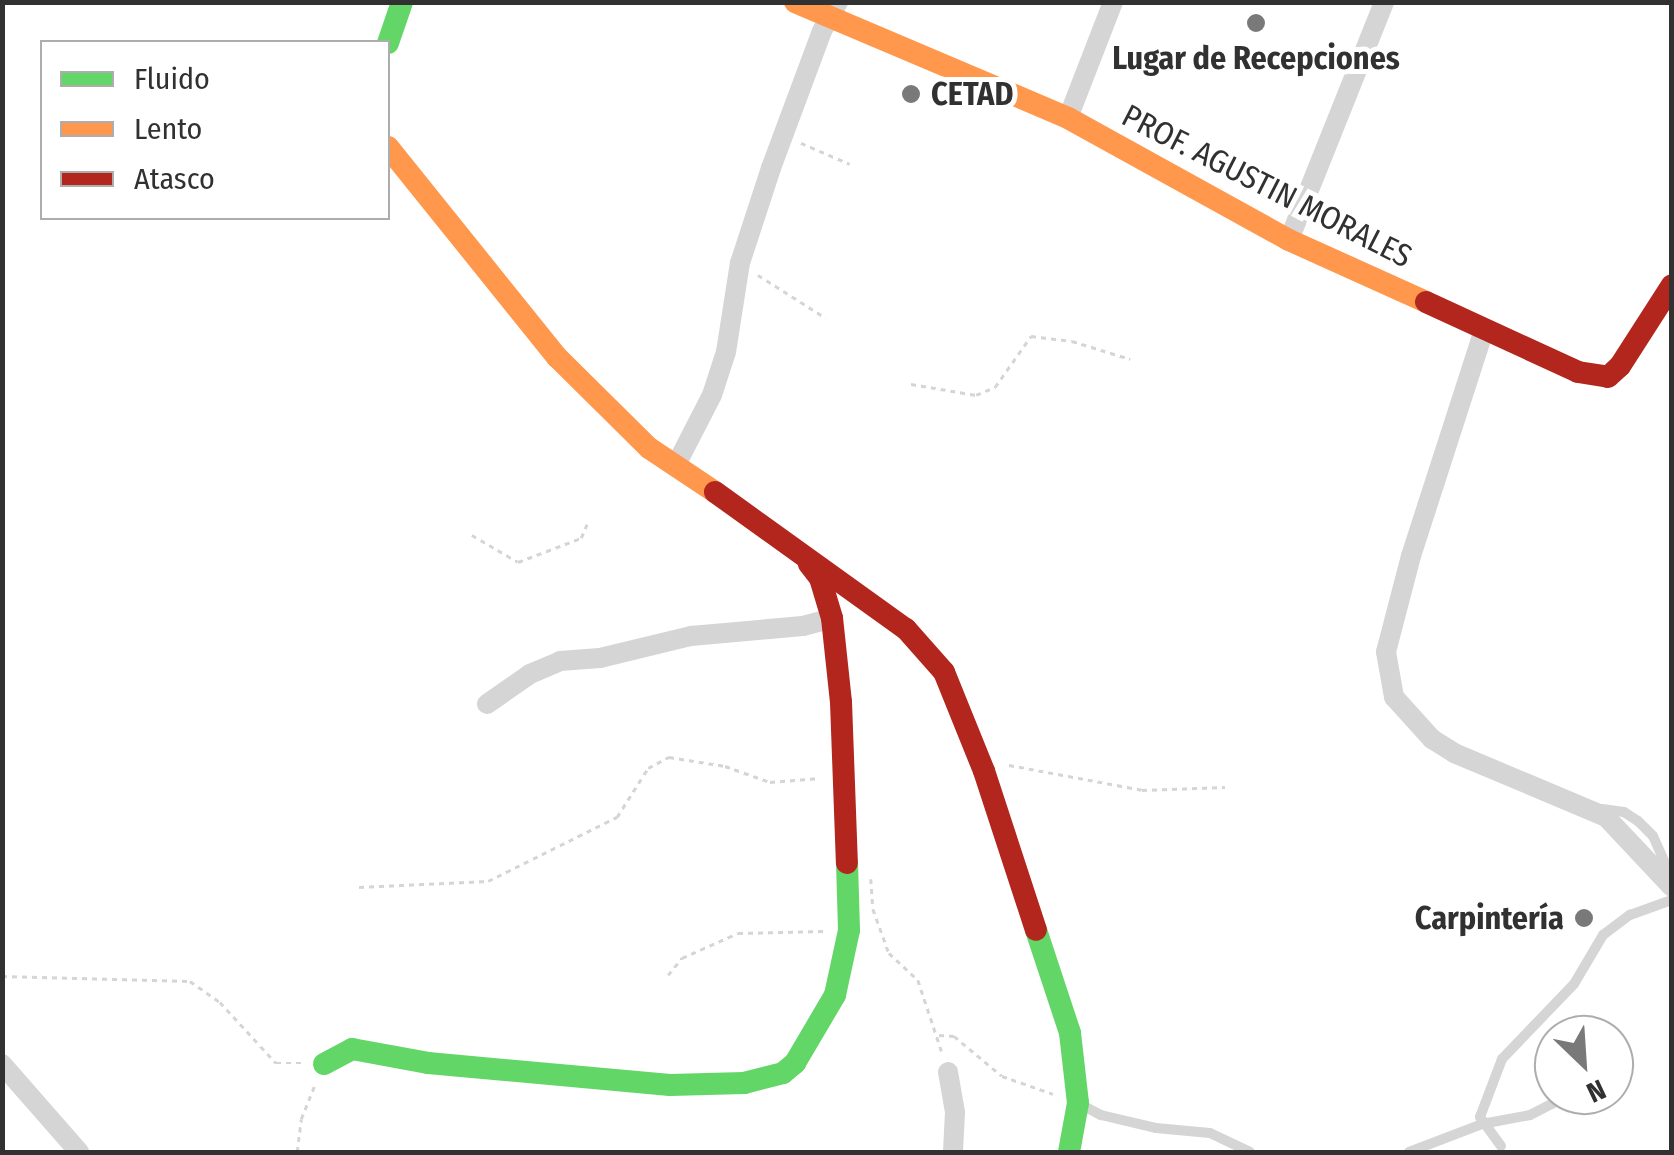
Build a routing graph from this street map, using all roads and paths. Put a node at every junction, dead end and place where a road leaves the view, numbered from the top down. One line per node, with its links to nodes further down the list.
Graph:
1 (402, 2): 6 (street)
2 (795, 2): 5 (street, PROF. AGUSTIN MORALES)
3 (1113, 2): 7 (street)
4 (1384, 2): 11 (street)
5 (835, 10): 7 (street, PROF. AGUSTIN MORALES); 8 (street)
6 (389, 40)
7 (1068, 118): 11 (street, PROF. AGUSTIN MORALES)
8 (782, 134): 10 (path); 12 (street)
9 (390, 149): 18 (street)
10 (850, 164)
11 (1290, 240): 15 (street, PROF. AGUSTIN MORALES)
12 (740, 263): 14 (path); 18 (street)
13 (1672, 285): 15 (street, PROF. AGUSTIN MORALES)
14 (826, 318)
15 (1484, 330): 27 (street)
16 (1130, 359): 17 (path)
17 (911, 384)
18 (676, 465): 21 (street)
19 (587, 524): 20 (path)
20 (472, 535)
21 (794, 546): 22 (street); 24 (street)
22 (832, 618): 23 (street); 25 (street)
23 (487, 704)
24 (984, 771): 26 (path); 40 (street)
25 (841, 775): 28 (street); 30 (path)
26 (1224, 787)
27 (1591, 811): 29 (lane); 31 (street)
28 (848, 863): 33 (street); 36 (path)
29 (1672, 872)
30 (359, 887)
31 (1672, 887)
32 (1672, 900): 42 (lane)
33 (849, 930): 34 (path); 38 (street)
34 (668, 974)
35 (2, 976): 38 (path)
36 (937, 1034): 39 (path); 40 (path)
37 (2, 1064): 44 (street)
38 (324, 1064): 45 (path)
39 (948, 1072): 46 (street)
40 (1078, 1103): 47 (street); 48 (lane)
41 (1534, 1113): 42 (lane)
42 (1482, 1124): 43 (lane); 49 (lane)
43 (1501, 1146)
44 (79, 1152)
45 (297, 1152)
46 (953, 1152)
47 (1069, 1152)
48 (1250, 1152)
49 (1409, 1152)

